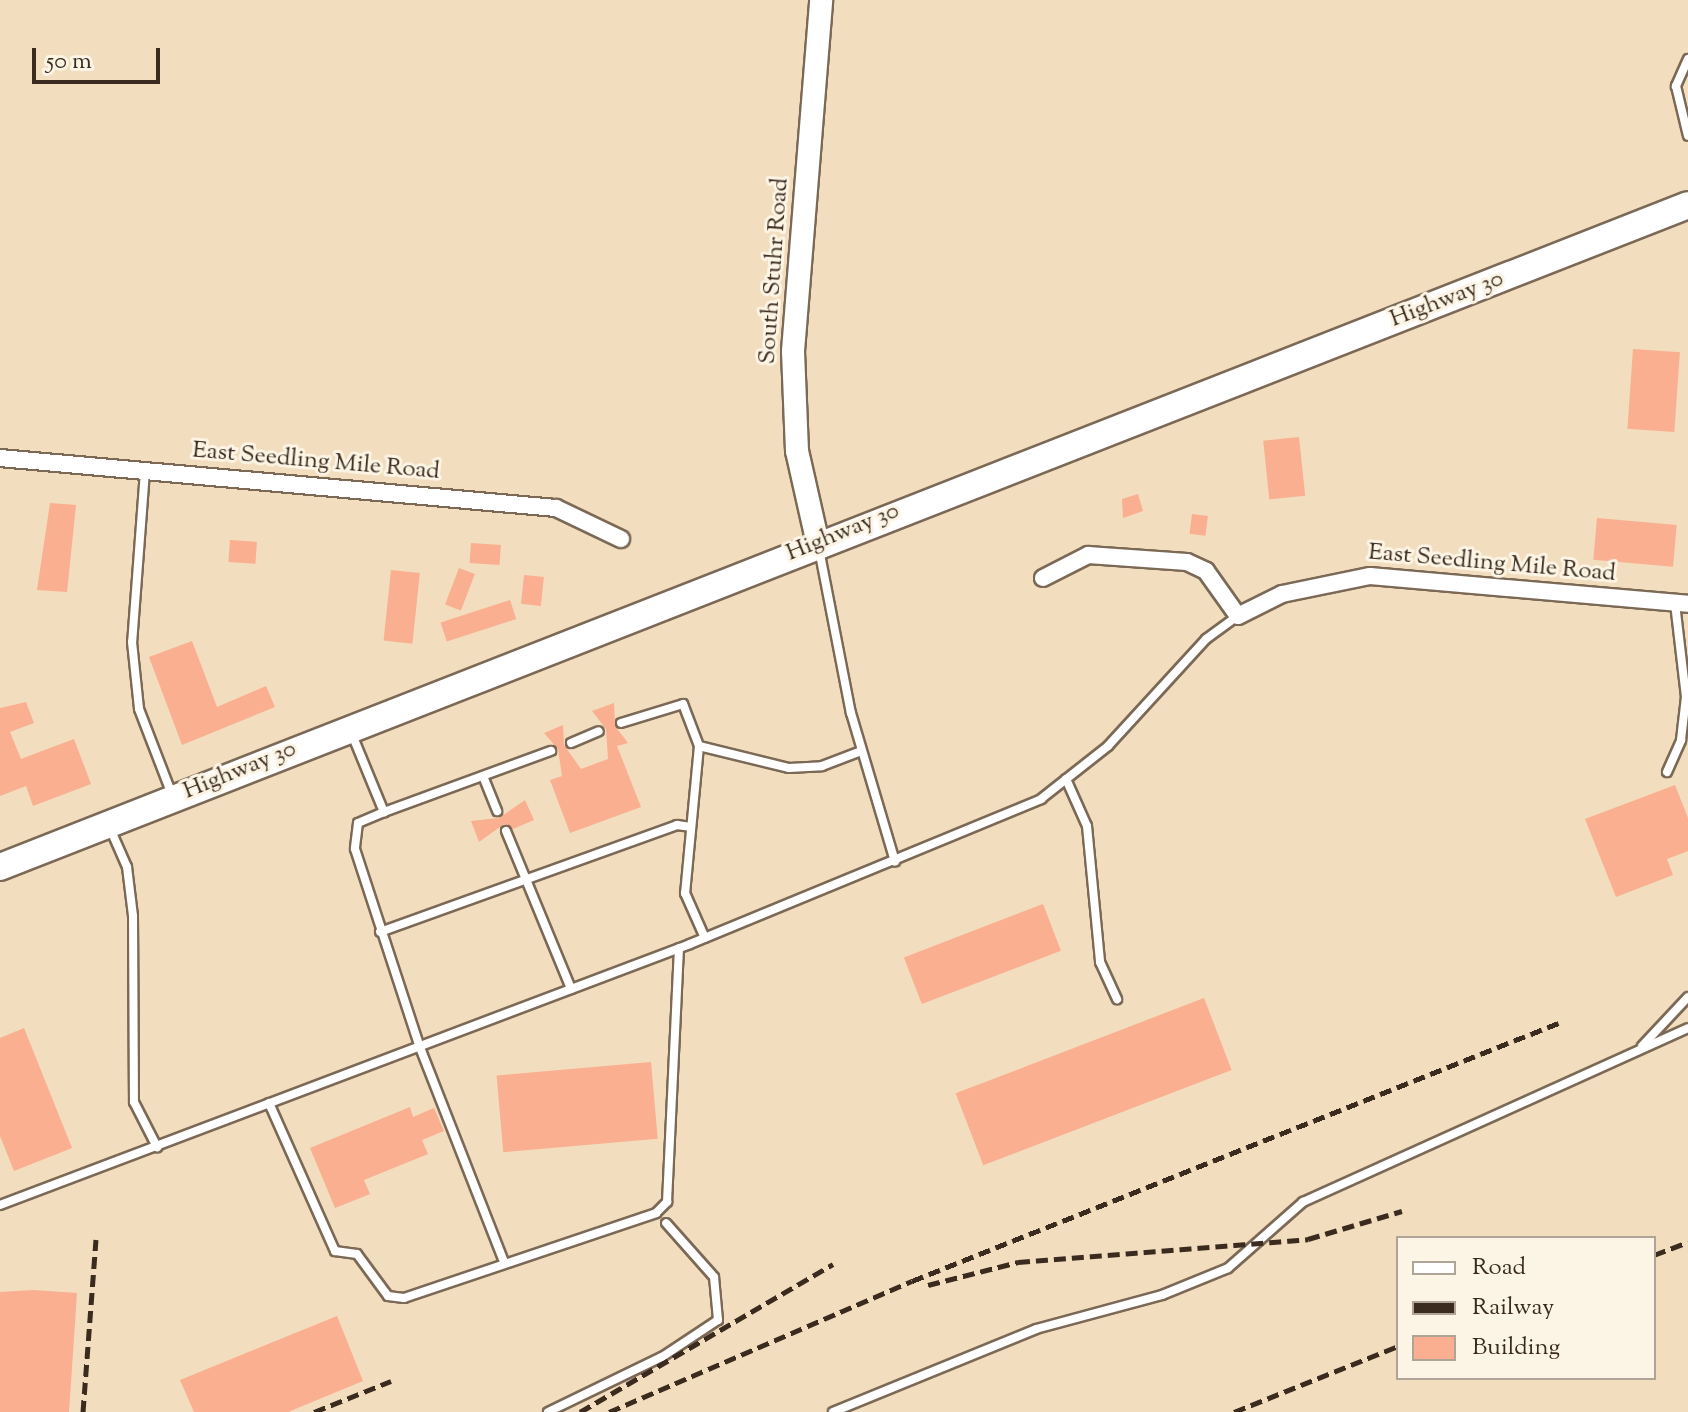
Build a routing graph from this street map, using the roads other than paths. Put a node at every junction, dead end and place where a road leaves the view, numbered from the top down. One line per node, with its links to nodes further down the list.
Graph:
1 (821, 0): 8 (main road, South Stuhr Road)
2 (1688, 59): 3 (lane)
3 (1688, 136)
4 (1688, 205): 8 (highway, Highway 30)
5 (0, 458): 6 (street, East Seedling Mile Road)
6 (145, 471): 7 (street, East Seedling Mile Road); 22 (lane)
7 (621, 539)
8 (818, 544): 13 (highway, Highway 30); 18 (lane)
9 (1043, 578): 11 (street)
10 (1682, 604): 11 (street, East Seedling Mile Road); 19 (lane)
11 (1238, 616): 21 (lane)
12 (621, 723): 16 (lane)
13 (349, 727): 22 (highway, Highway 30); 24 (lane)
14 (599, 731): 15 (lane)
15 (571, 743)
16 (699, 746): 18 (lane); 26 (lane)
17 (551, 751): 20 (lane)
18 (861, 751): 28 (lane)
19 (1667, 772)
20 (483, 776): 23 (lane); 24 (lane)
21 (1066, 779): 28 (lane); 36 (lane)
22 (173, 797): 25 (highway, Highway 30)
23 (497, 811)
24 (384, 812): 31 (lane)
25 (108, 823): 29 (highway, Highway 30); 41 (lane)
26 (691, 827): 30 (lane); 32 (lane)
27 (506, 831): 30 (lane)
28 (895, 862): 32 (lane)
29 (0, 867)
30 (525, 877): 31 (lane); 34 (lane)
31 (380, 932): 38 (lane)
32 (705, 938): 33 (lane)
33 (679, 948): 34 (lane); 44 (lane)
34 (571, 989): 38 (lane)
35 (1688, 997): 39 (lane)
36 (1117, 999)
37 (1688, 1028): 39 (lane)
38 (419, 1045): 40 (lane); 44 (lane)
39 (1641, 1048): 46 (lane)
40 (269, 1103): 41 (lane); 44 (lane)
41 (157, 1147): 42 (lane)
42 (0, 1205)
43 (666, 1223): 45 (lane)
44 (504, 1262)
45 (548, 1412)
46 (833, 1412)

